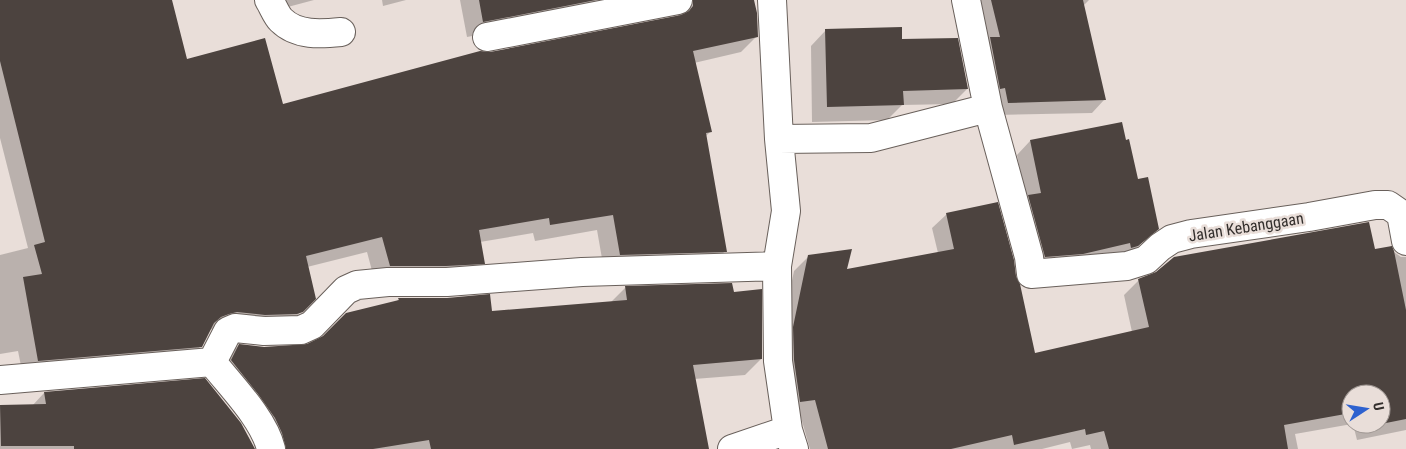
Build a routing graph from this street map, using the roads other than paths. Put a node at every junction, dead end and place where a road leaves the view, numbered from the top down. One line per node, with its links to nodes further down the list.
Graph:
1 (269, 0): 5 (street)
2 (678, 0): 6 (street)
3 (772, 0): 8 (street)
4 (966, 0): 7 (street)
5 (341, 32)
6 (487, 37)
7 (988, 108): 8 (street); 9 (street, Jalan Kebanggaan)
8 (779, 139): 10 (street)
9 (1406, 241)
10 (777, 266): 11 (street); 13 (street)
11 (212, 362): 12 (street); 14 (street)
12 (0, 380)
13 (791, 440): 15 (street)
14 (271, 449)
15 (732, 449)

